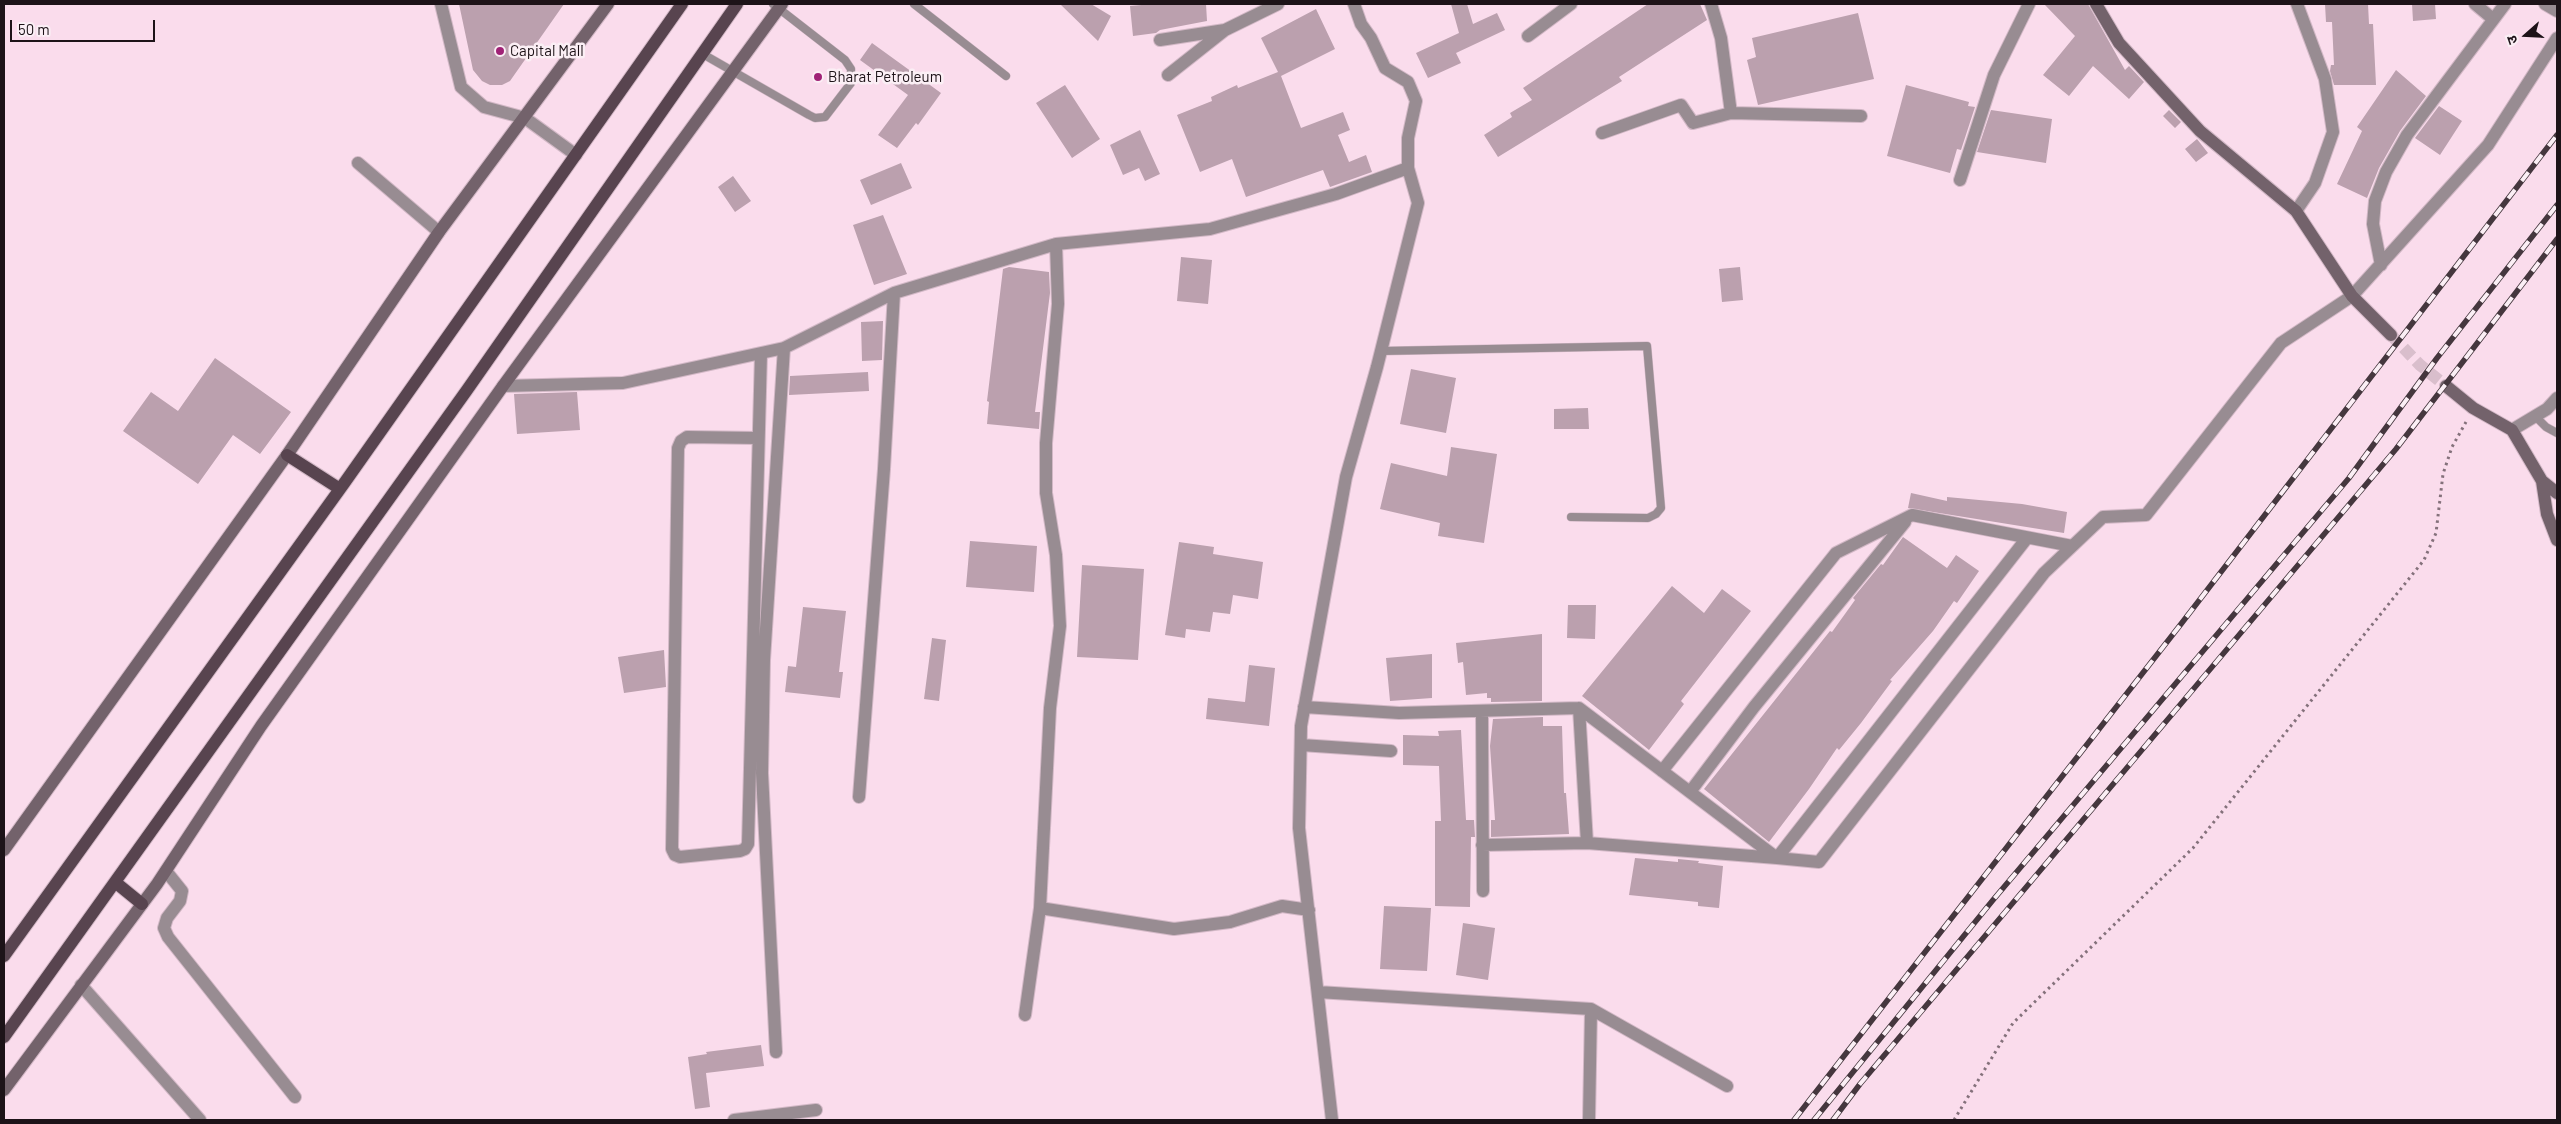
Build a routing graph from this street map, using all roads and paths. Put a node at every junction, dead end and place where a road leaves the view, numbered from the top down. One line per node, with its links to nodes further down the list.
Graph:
1 (440, 4): 29 (street)
2 (608, 4): 29 (street)
3 (682, 4): 31 (main road)
4 (736, 4): 23 (main road)
5 (914, 4): 26 (lane)
6 (1278, 4): 19 (street)
7 (1354, 4): 33 (street)
8 (1570, 4): 20 (street)
9 (1711, 4): 27 (street)
10 (2029, 4): 34 (street)
11 (2096, 4): 35 (street)
12 (2297, 4): 35 (street)
13 (2475, 4): 18 (street)
14 (2505, 4): 18 (street)
15 (2545, 4): 17 (street)
16 (778, 5): 24 (street); 24 (lane)
17 (2557, 11)
18 (2493, 19): 38 (street)
19 (1224, 30): 22 (street); 25 (street)
20 (1528, 36)
21 (2557, 38): 38 (street)
22 (1160, 40)
23 (701, 53): 24 (lane); 75 (main road)
24 (730, 72): 45 (street)
25 (1168, 75)
26 (1006, 76)
27 (1730, 113): 28 (street); 30 (street)
28 (1861, 116)
29 (525, 118): 31 (street); 36 (street)
30 (1602, 133)
31 (576, 155): 55 (main road)
32 (358, 163): 36 (street)
33 (1408, 168): 37 (street); 43 (street)
34 (1960, 180)
35 (2296, 211): 40 (street)
36 (439, 232): 53 (street)
37 (1056, 244): 39 (street); 78 (street)
38 (2381, 265): 40 (street)
39 (894, 293): 42 (street); 69 (street)
40 (2352, 296): 41 (street); 61 (street)
41 (2391, 335)
42 (784, 348): 44 (street); 86 (street)
43 (1381, 351): 58 (lane); 62 (street)
44 (761, 353): 45 (street); 52 (street)
45 (503, 386): 74 (street)
46 (2446, 386): 48 (street)
47 (2557, 398): 49 (street)
48 (2473, 408): 50 (street); 95 (path)
49 (2536, 416): 50 (street); 51 (lane)
50 (2512, 430): 54 (street)
51 (2557, 433)
52 (758, 438): 52 (street)
53 (286, 455): 55 (main road); 72 (street)
54 (2542, 481): 56 (street); 60 (street)
55 (340, 489): 80 (main road)
56 (2557, 493)
57 (1912, 515): 59 (street); 67 (street); 68 (street)
58 (1571, 517)
59 (2028, 538): 61 (street); 73 (street)
60 (2557, 540)
61 (2072, 546): 73 (street)
62 (1304, 707): 64 (street); 65 (street)
63 (1579, 708): 64 (street); 67 (street); 70 (street)
64 (1482, 711): 71 (street)
65 (1301, 745): 66 (street); 79 (street)
66 (1391, 751)
67 (1662, 771): 68 (street)
68 (1690, 792): 73 (street)
69 (859, 797)
70 (1587, 842): 71 (street); 73 (street)
71 (1482, 845): 76 (street)
72 (4, 850)
73 (1777, 858)
74 (166, 870): 77 (street); 89 (street)
75 (115, 882): 77 (main road); 85 (main road)
76 (1483, 890)
77 (142, 904): 81 (street)
78 (1040, 908): 79 (street); 84 (street)
79 (1309, 910): 82 (street)
80 (4, 956)
81 (81, 986): 88 (street); 91 (street)
82 (1318, 992): 83 (street); 93 (street)
83 (1591, 1009): 87 (street); 94 (street)
84 (1025, 1015)
85 (4, 1037)
86 (776, 1052)
87 (1727, 1086)
88 (4, 1090)
89 (295, 1097)
90 (816, 1110): 92 (street)
91 (200, 1120)
92 (734, 1120)
93 (1332, 1120)
94 (1589, 1120)
95 (1954, 1120)

